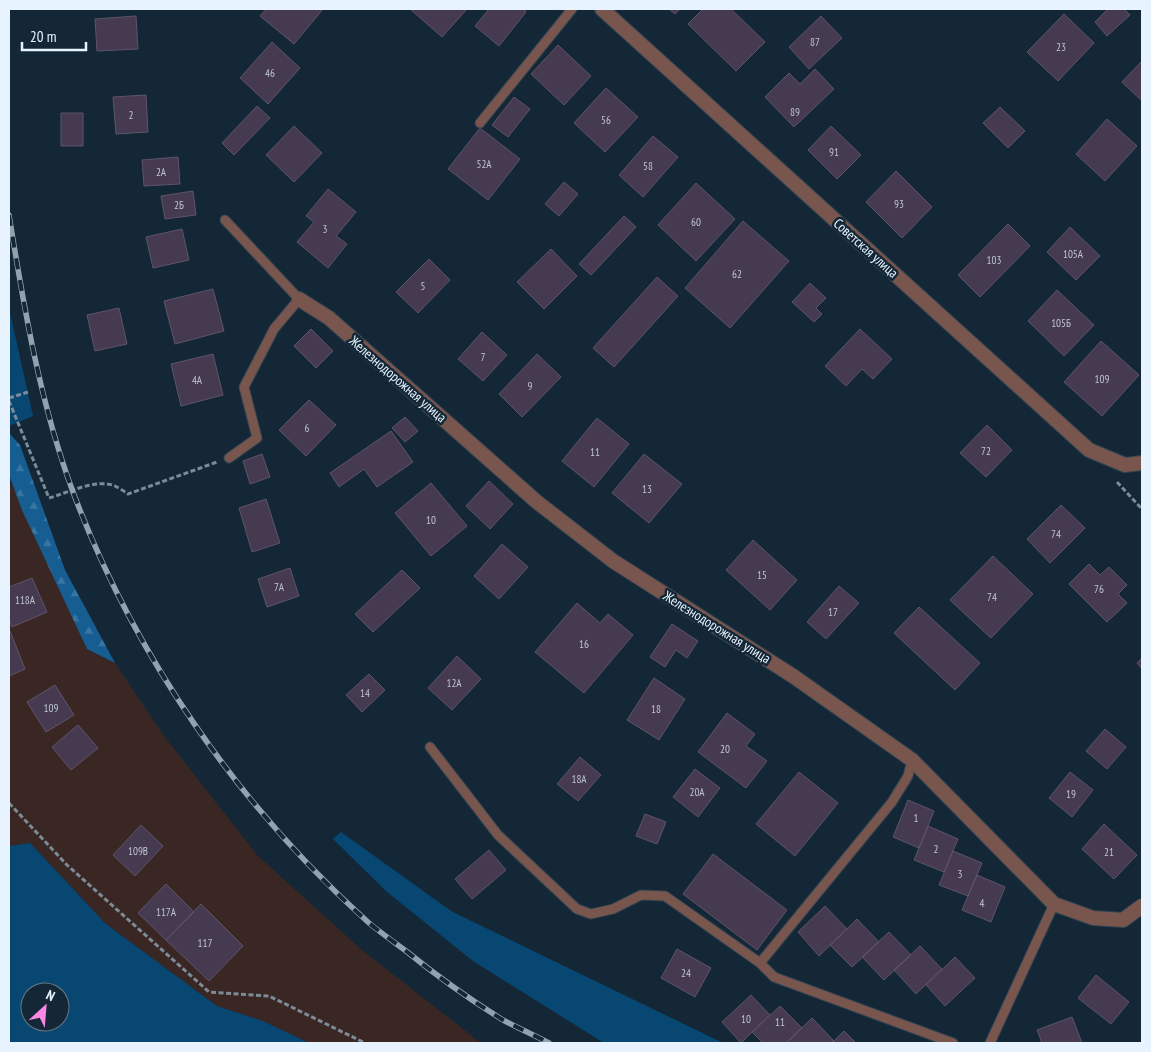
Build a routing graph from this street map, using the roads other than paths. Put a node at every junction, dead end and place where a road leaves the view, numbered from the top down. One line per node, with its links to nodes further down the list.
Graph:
1 (572, 9): 3 (lane)
2 (602, 9): 7 (street, Советская улица)
3 (480, 123)
4 (225, 220): 5 (lane)
5 (299, 299): 6 (lane); 9 (street, Железнодорожная улица)
6 (228, 458)
7 (1142, 463)
8 (430, 747): 12 (lane)
9 (912, 760): 10 (street, Железнодорожная улица); 12 (lane)
10 (1054, 904): 11 (street, Железнодорожная улица); 14 (lane)
11 (1142, 906)
12 (760, 963): 13 (lane)
13 (954, 1043)
14 (990, 1043)

